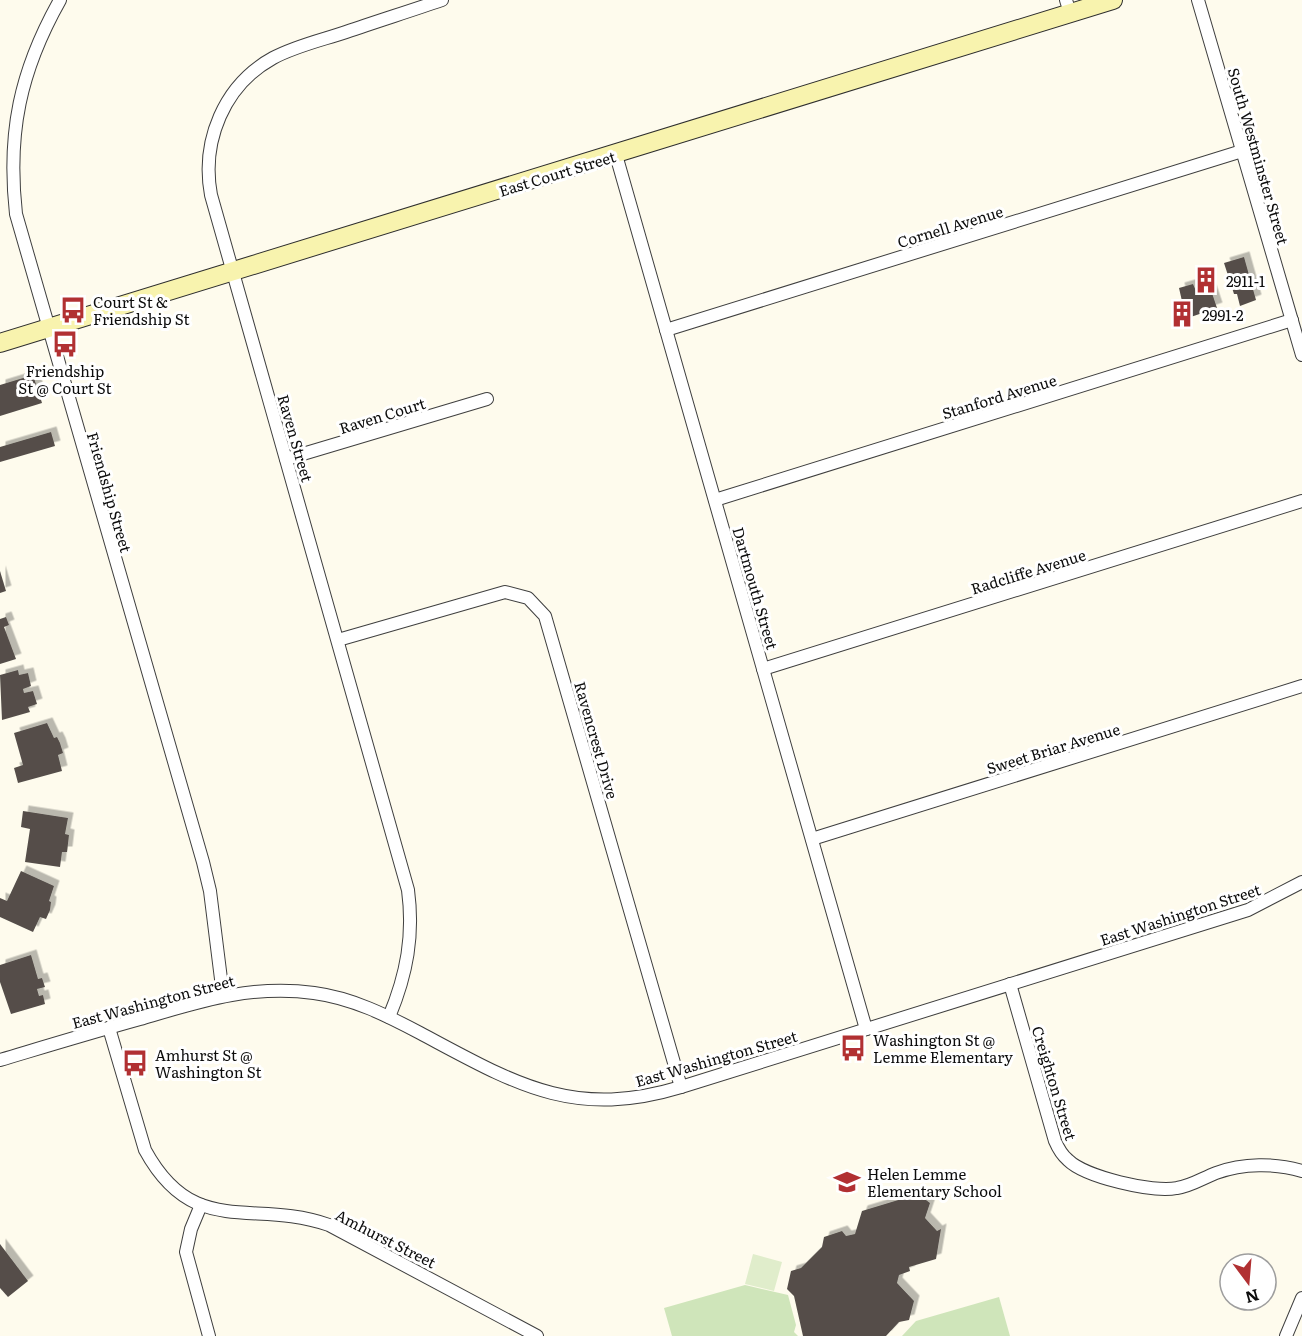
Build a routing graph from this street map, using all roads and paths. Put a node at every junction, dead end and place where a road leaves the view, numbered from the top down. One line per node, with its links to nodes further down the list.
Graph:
1 (60, 0): 10 (street, Friendship Street)
2 (442, 0): 8 (street, Raven Street)
3 (1113, 0): 5 (street, East Court Street)
4 (1198, 0): 6 (street, South Westminster Street)
5 (1068, 7): 7 (street, East Court Street)
6 (1242, 151): 9 (street, South Westminster Street); 11 (street, Cornell Avenue)
7 (616, 155): 8 (street, East Court Street); 11 (street, Dartmouth Street)
8 (232, 272): 10 (street, East Court Street); 15 (street, Raven Street)
9 (1292, 320): 13 (street, South Westminster Street); 16 (street, Stanford Avenue)
10 (48, 328): 12 (street, East Court Street); 24 (street, Friendship Street)
11 (666, 330): 16 (street, Dartmouth Street)
12 (0, 343)
13 (1302, 355)
14 (487, 399): 15 (street, Raven Court)
15 (286, 459): 18 (street, Raven Street)
16 (715, 500): 19 (street, Dartmouth Street)
17 (1302, 501): 19 (street, Radcliffe Avenue)
18 (338, 640): 25 (street, Raven Street); 29 (street, Ravencrest Drive)
19 (763, 669): 21 (street, Dartmouth Street)
20 (1302, 686): 21 (street, Sweet Briar Avenue)
21 (812, 839): 27 (street, Dartmouth Street)
22 (1302, 882): 23 (street, East Washington Street)
23 (1010, 984): 27 (street, East Washington Street); 30 (street, Creighton Street)
24 (223, 995): 25 (street, East Washington Street); 26 (street, East Washington Street)
25 (389, 1017): 29 (street, East Washington Street)
26 (109, 1028): 28 (street, East Washington Street); 31 (street, Amhurst Street)
27 (866, 1029): 29 (street, East Washington Street)
28 (0, 1060)
29 (681, 1087)
30 (1302, 1171)
31 (201, 1205): 33 (street); 34 (street, Amhurst Street)
32 (1302, 1298): 35 (street)
33 (209, 1336)
34 (537, 1336)
35 (1286, 1336)

